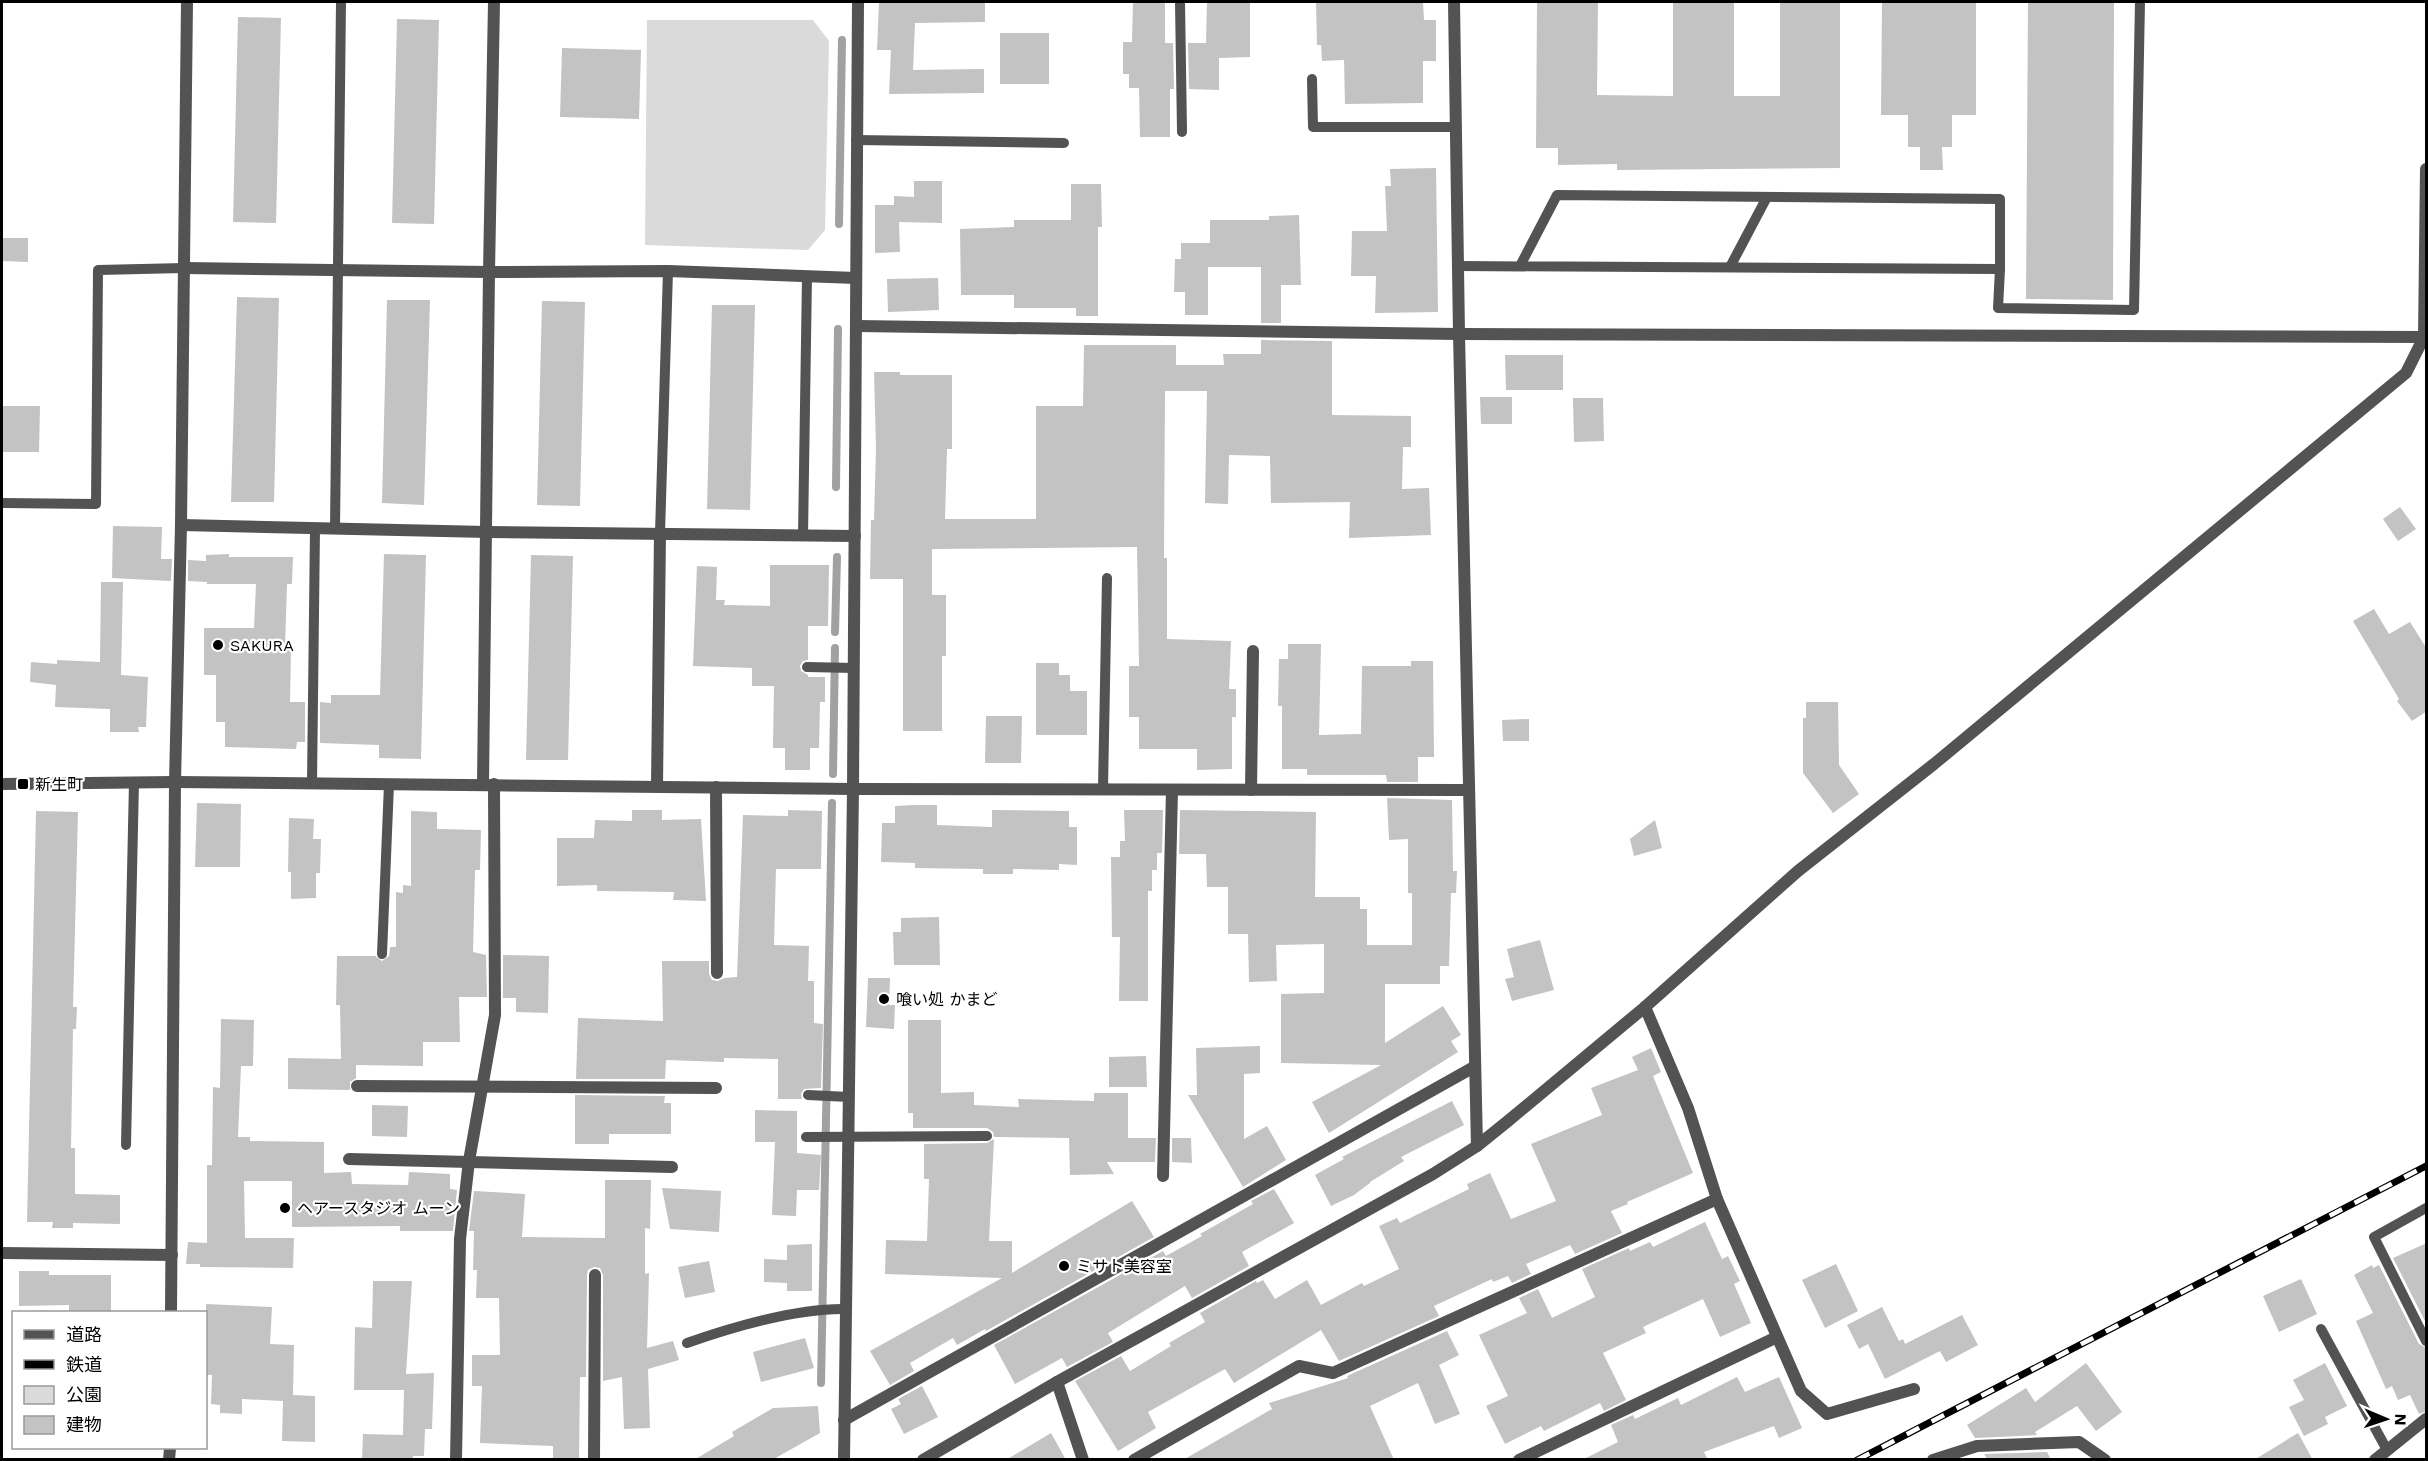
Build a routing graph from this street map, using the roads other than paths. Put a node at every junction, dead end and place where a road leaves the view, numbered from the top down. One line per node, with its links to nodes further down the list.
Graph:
1 (187, 2): 18 (street)
2 (341, 2): 19 (lane)
3 (494, 2): 21 (street)
4 (858, 2): 11 (street)
5 (1180, 2): 10 (lane)
6 (1454, 2): 9 (street)
7 (2140, 2): 20 (lane)
8 (1312, 80): 9 (lane)
9 (1456, 127): 15 (street)
10 (1182, 132)
11 (856, 140): 12 (lane); 24 (street)
12 (1064, 143)
13 (2427, 169): 27 (street)
14 (1767, 197): 16 (lane); 17 (lane); 20 (lane)
15 (1458, 266): 16 (lane); 26 (street)
16 (1520, 266): 17 (lane)
17 (1730, 267): 20 (lane)
18 (184, 268): 19 (street); 28 (lane); 29 (street)
19 (339, 269): 21 (street); 31 (lane)
20 (2000, 269)
21 (489, 272): 22 (street); 32 (street)
22 (668, 272): 23 (street); 33 (lane)
23 (807, 276): 24 (street); 34 (lane)
24 (856, 278): 25 (street)
25 (856, 326): 26 (street); 35 (street)
26 (1459, 334): 27 (street); 52 (street)
27 (2424, 338): 55 (street)
28 (2, 503)
29 (181, 525): 30 (street); 41 (street)
30 (315, 528): 31 (street); 42 (lane)
31 (335, 528): 32 (street)
32 (487, 532): 33 (street); 45 (street)
33 (660, 533): 34 (street); 46 (street)
34 (803, 536): 35 (street)
35 (855, 536): 39 (street)
36 (1107, 578): 49 (lane)
37 (1253, 651): 51 (street)
38 (807, 667): 39 (lane)
39 (854, 668): 48 (street)
40 (134, 782): 41 (street); 43 (street); 65 (lane)
41 (175, 782): 42 (street); 74 (street)
42 (312, 783): 44 (street)
43 (2, 784)
44 (389, 784): 45 (street); 53 (lane)
45 (489, 784): 46 (street); 58 (street)
46 (657, 786): 47 (street)
47 (716, 787): 48 (street); 54 (street)
48 (853, 789): 49 (street); 61 (street)
49 (1103, 789): 50 (street)
50 (1172, 790): 51 (street); 70 (street)
51 (1251, 790): 52 (street)
52 (1468, 790): 56 (street)
53 (382, 954)
54 (717, 973)
55 (1645, 1007): 66 (street); 71 (street)
56 (1474, 1067): 66 (street); 85 (street)
57 (357, 1086): 58 (street)
58 (483, 1086): 59 (street); 68 (street)
59 (716, 1088)
60 (808, 1095): 61 (lane)
61 (849, 1097): 64 (street)
62 (987, 1136): 64 (lane)
63 (806, 1137): 64 (lane)
64 (848, 1137): 76 (street)
65 (126, 1145)
66 (1477, 1146): 82 (street)
67 (349, 1159): 68 (street)
68 (469, 1161): 69 (street); 87 (street)
69 (672, 1167)
70 (1163, 1176)
71 (1717, 1198): 79 (street); 92 (street)
72 (2427, 1208): 80 (lane)
73 (2, 1253): 74 (street)
74 (172, 1255): 77 (street)
75 (595, 1275): 88 (street)
76 (846, 1310): 81 (lane); 85 (street)
77 (171, 1311)
78 (2321, 1329): 86 (lane)
79 (1777, 1336): 83 (street); 93 (street)
80 (2427, 1341)
81 (687, 1344)
82 (1057, 1382): 90 (street); 91 (street)
83 (1914, 1389)
84 (2427, 1419): 86 (street)
85 (844, 1420): 89 (street)
86 (2387, 1450): 96 (street)
87 (456, 1460)
88 (594, 1460)
89 (844, 1460)
90 (923, 1460)
91 (1083, 1460)
92 (1134, 1460)
93 (1519, 1460)
94 (1932, 1460): 95 (street)
95 (2105, 1460)
96 (2375, 1460)

